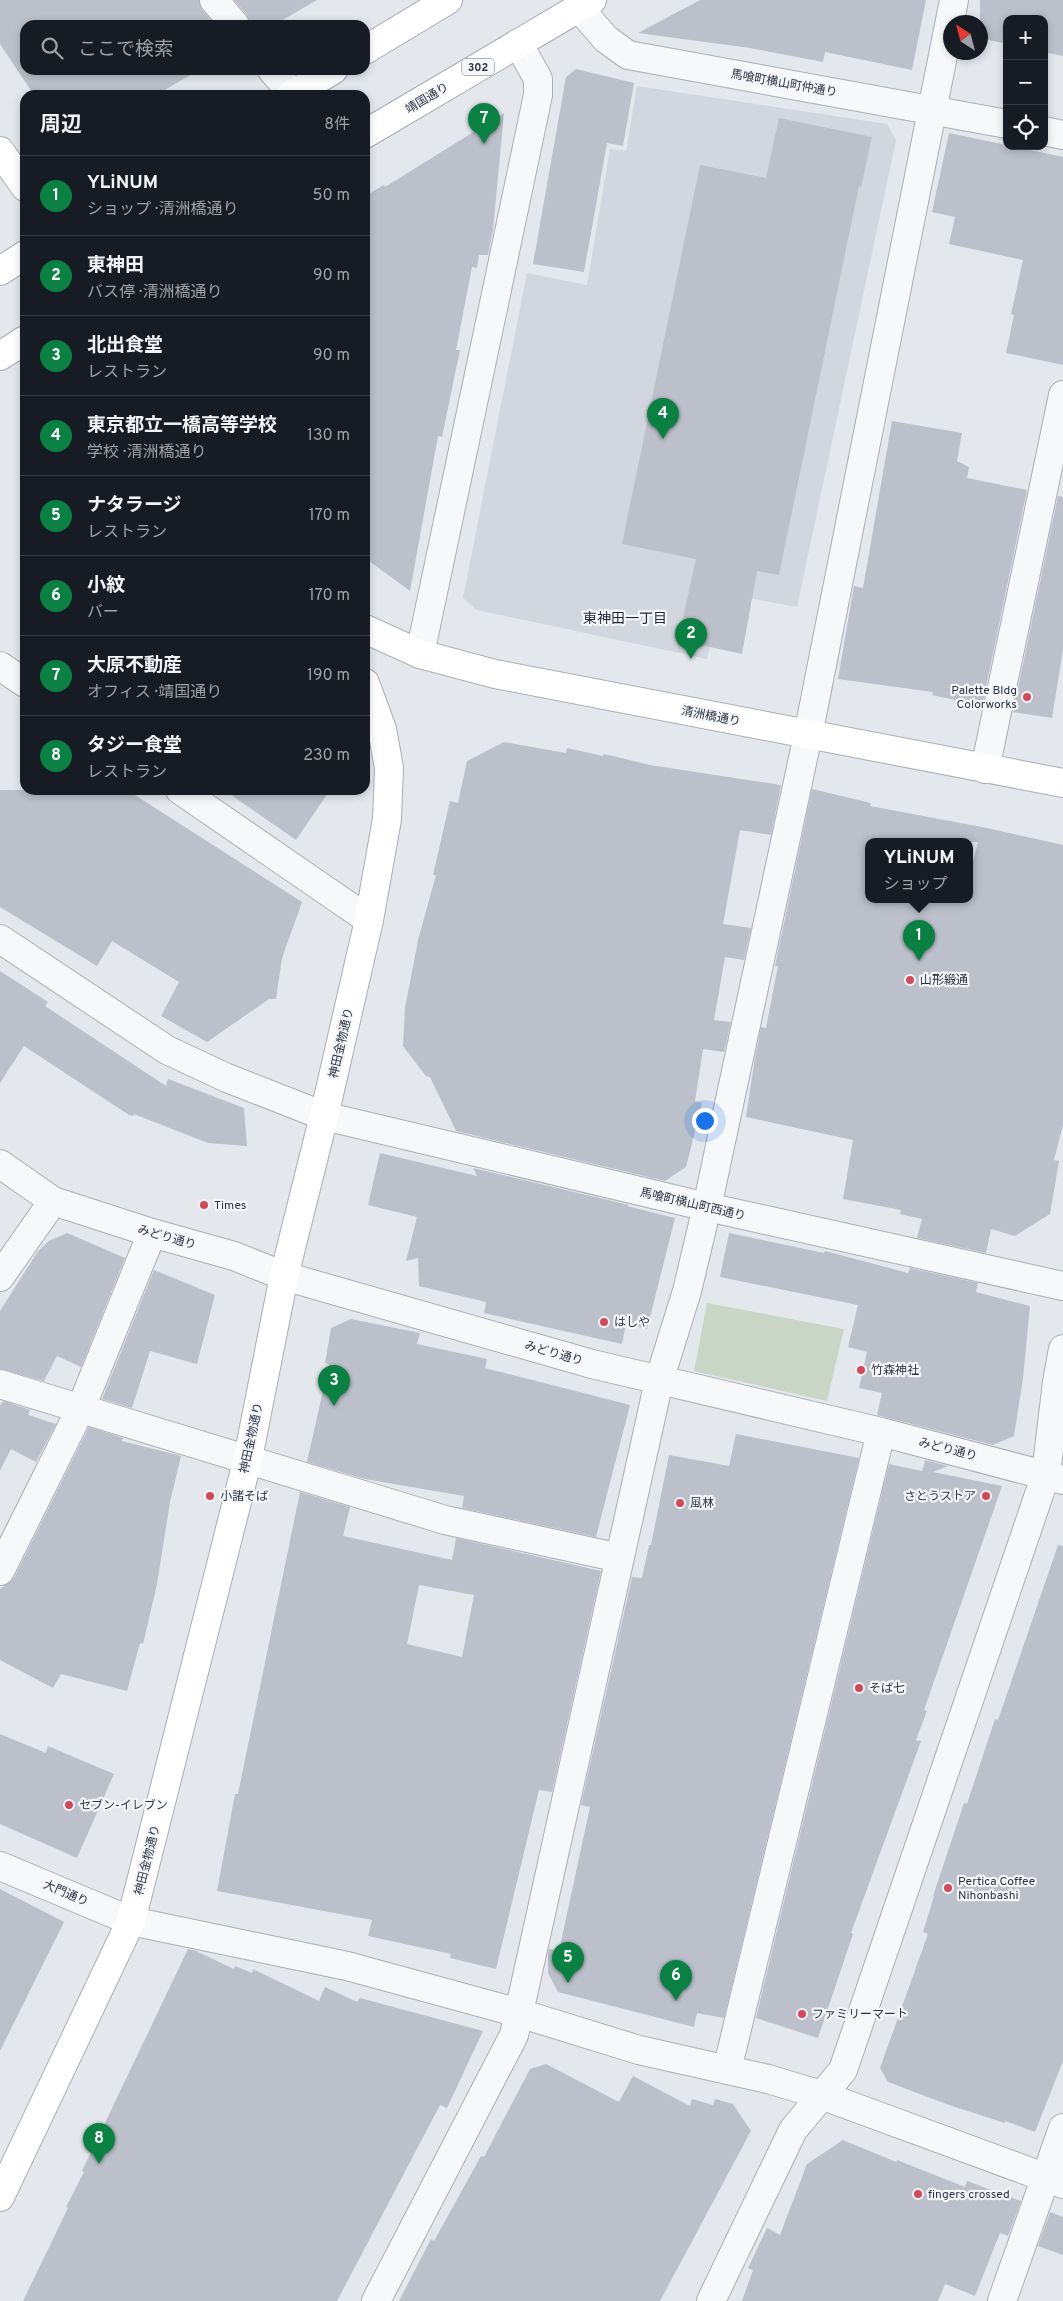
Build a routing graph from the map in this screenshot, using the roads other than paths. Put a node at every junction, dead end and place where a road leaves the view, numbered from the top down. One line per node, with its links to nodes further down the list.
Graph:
1 (214, 0): 5 (street)
2 (448, 0): 7 (street)
3 (954, 0): 12 (street)
4 (585, 4): 6 (street, 靖国通り / 302); 12 (street, 馬喰町横山町仲通り)
5 (231, 20)
6 (518, 43): 14 (street, 靖国通り / 302); 25 (street)
7 (370, 47)
8 (276, 75): 10 (street)
9 (324, 75): 11 (street)
10 (288, 90)
11 (300, 90)
12 (931, 109): 13 (street, 馬喰町横山町仲通り); 29 (street)
13 (1003, 123)
14 (370, 131)
15 (1048, 132): 16 (street)
16 (1063, 135)
17 (0, 152): 18 (street)
18 (20, 180)
19 (20, 258): 20 (street)
20 (0, 271)
21 (20, 343): 22 (street)
22 (0, 356)
23 (1063, 395): 30 (street)
24 (370, 631): 25 (street, 清洲橋通り)
25 (420, 654): 29 (street, 清洲橋通り)
26 (0, 666): 27 (street)
27 (20, 680)
28 (370, 697): 33 (street, 神田金物通り)
29 (808, 735): 30 (street, 清洲橋通り); 38 (street)
30 (985, 768): 31 (street, 清洲橋通り)
31 (1063, 783)
32 (187, 795): 33 (street)
33 (369, 920): 35 (street, 神田金物通り)
34 (0, 939): 35 (street, 馬喰町横山町西通り)
35 (324, 1116): 38 (street, 馬喰町横山町西通り); 40 (street, 神田金物通り)
36 (0, 1164): 37 (street, みどり通り)
37 (53, 1201): 39 (street, みどり通り); 41 (street)
38 (707, 1207): 42 (street, 馬喰町横山町西通り); 44 (street)
39 (152, 1233): 40 (street, みどり通り); 46 (street)
40 (284, 1276): 44 (street, みどり通り); 48 (street, 神田金物通り)
41 (0, 1277)
42 (1063, 1286)
43 (1063, 1349): 49 (street)
44 (659, 1381): 47 (street, みどり通り); 50 (street)
45 (0, 1384): 46 (street)
46 (81, 1408): 48 (street); 51 (street)
47 (881, 1432): 49 (street, みどり通り); 55 (street)
48 (248, 1458): 50 (street); 53 (street, 神田金物通り)
49 (1054, 1477): 56 (street)
50 (620, 1558): 54 (street)
51 (0, 1571)
52 (0, 1866): 53 (street, 大門通り)
53 (131, 1921): 54 (street, 大門通り); 59 (street, 神田金物通り)
54 (519, 2013): 55 (street, 大門通り); 60 (street)
55 (727, 2070): 56 (street, 大門通り)
56 (821, 2095): 58 (street, 大門通り); 61 (street)
57 (1063, 2128): 58 (street)
58 (1054, 2181): 62 (street)
59 (0, 2197)
60 (376, 2301)
61 (711, 2301)
62 (1002, 2301)

